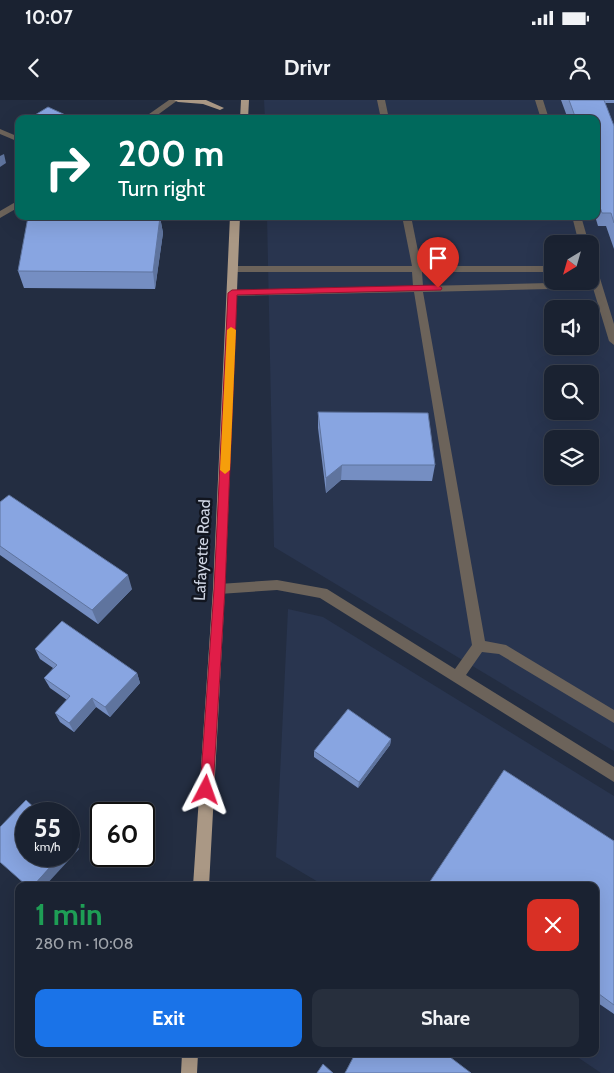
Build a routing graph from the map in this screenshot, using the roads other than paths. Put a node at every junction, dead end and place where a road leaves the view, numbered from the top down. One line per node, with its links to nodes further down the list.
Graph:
1 (174, 100): 7 (street)
2 (178, 100): 6 (main road)
3 (245, 100): 8 (main road)
4 (381, 100): 9 (street)
5 (539, 100): 10 (street)
6 (220, 104)
7 (152, 115)
8 (244, 115)
9 (384, 115)
10 (544, 115)
11 (0, 131): 12 (street)
12 (15, 138)
13 (15, 206): 14 (street)
14 (0, 215)
15 (235, 220): 19 (main road, Lafayette Road)
16 (407, 220): 20 (street)
17 (577, 220): 18 (street)
18 (581, 235)
19 (233, 269): 20 (street); 25 (main road, Lafayette Road)
20 (417, 269): 21 (street); 23 (street)
21 (544, 269)
22 (544, 286): 23 (street)
23 (418, 288): 25 (street); 28 (street)
24 (598, 290): 26 (street)
25 (232, 293): 27 (main road, Lafayette Road)
26 (614, 341)
27 (219, 589): 29 (street); 32 (main road, Lafayette Road)
28 (480, 646): 29 (street); 30 (street)
29 (457, 677): 31 (street)
30 (614, 717)
31 (614, 776)
32 (200, 882)
33 (190, 1057): 34 (main road)
34 (189, 1073)

